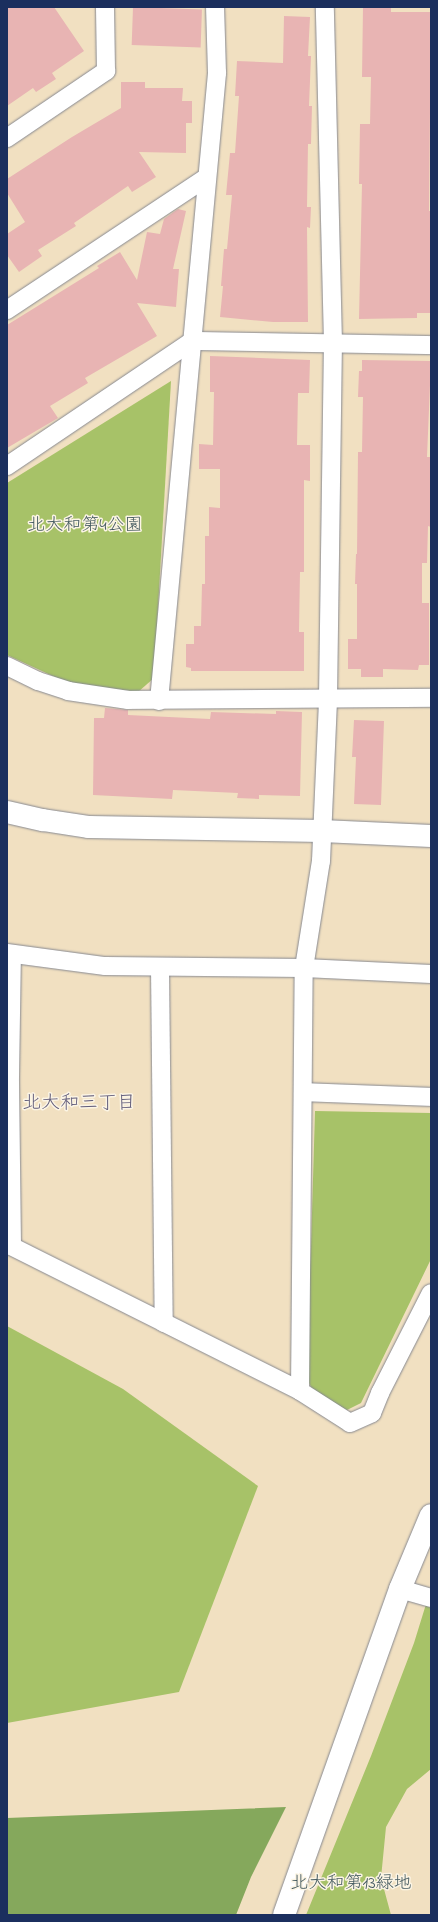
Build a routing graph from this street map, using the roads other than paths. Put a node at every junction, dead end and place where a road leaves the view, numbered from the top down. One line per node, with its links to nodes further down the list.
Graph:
1 (105, 7): 4 (street)
2 (215, 7): 5 (street)
3 (325, 7): 8 (street)
4 (7, 138)
5 (206, 178): 6 (street); 7 (street)
6 (7, 310)
7 (192, 342): 8 (street); 10 (street); 14 (street)
8 (333, 343): 9 (street); 12 (street)
9 (431, 345)
10 (7, 466)
11 (7, 666): 14 (street)
12 (328, 698): 13 (street); 14 (street); 16 (street)
13 (431, 698)
14 (158, 701)
15 (7, 812): 16 (street)
16 (322, 831): 17 (street); 20 (street)
17 (431, 836)
18 (10, 954): 19 (street); 22 (street)
19 (160, 968): 20 (street); 27 (street)
20 (304, 968): 21 (street); 23 (street)
21 (431, 974)
22 (8, 1076): 25 (street)
23 (303, 1092): 24 (street); 28 (street)
24 (431, 1097)
25 (9, 1245): 27 (street)
26 (431, 1293): 28 (street)
27 (164, 1323): 28 (street)
28 (300, 1391)
29 (431, 1515): 30 (street)
30 (400, 1589): 31 (street); 32 (street)
31 (431, 1598)
32 (284, 1915)

